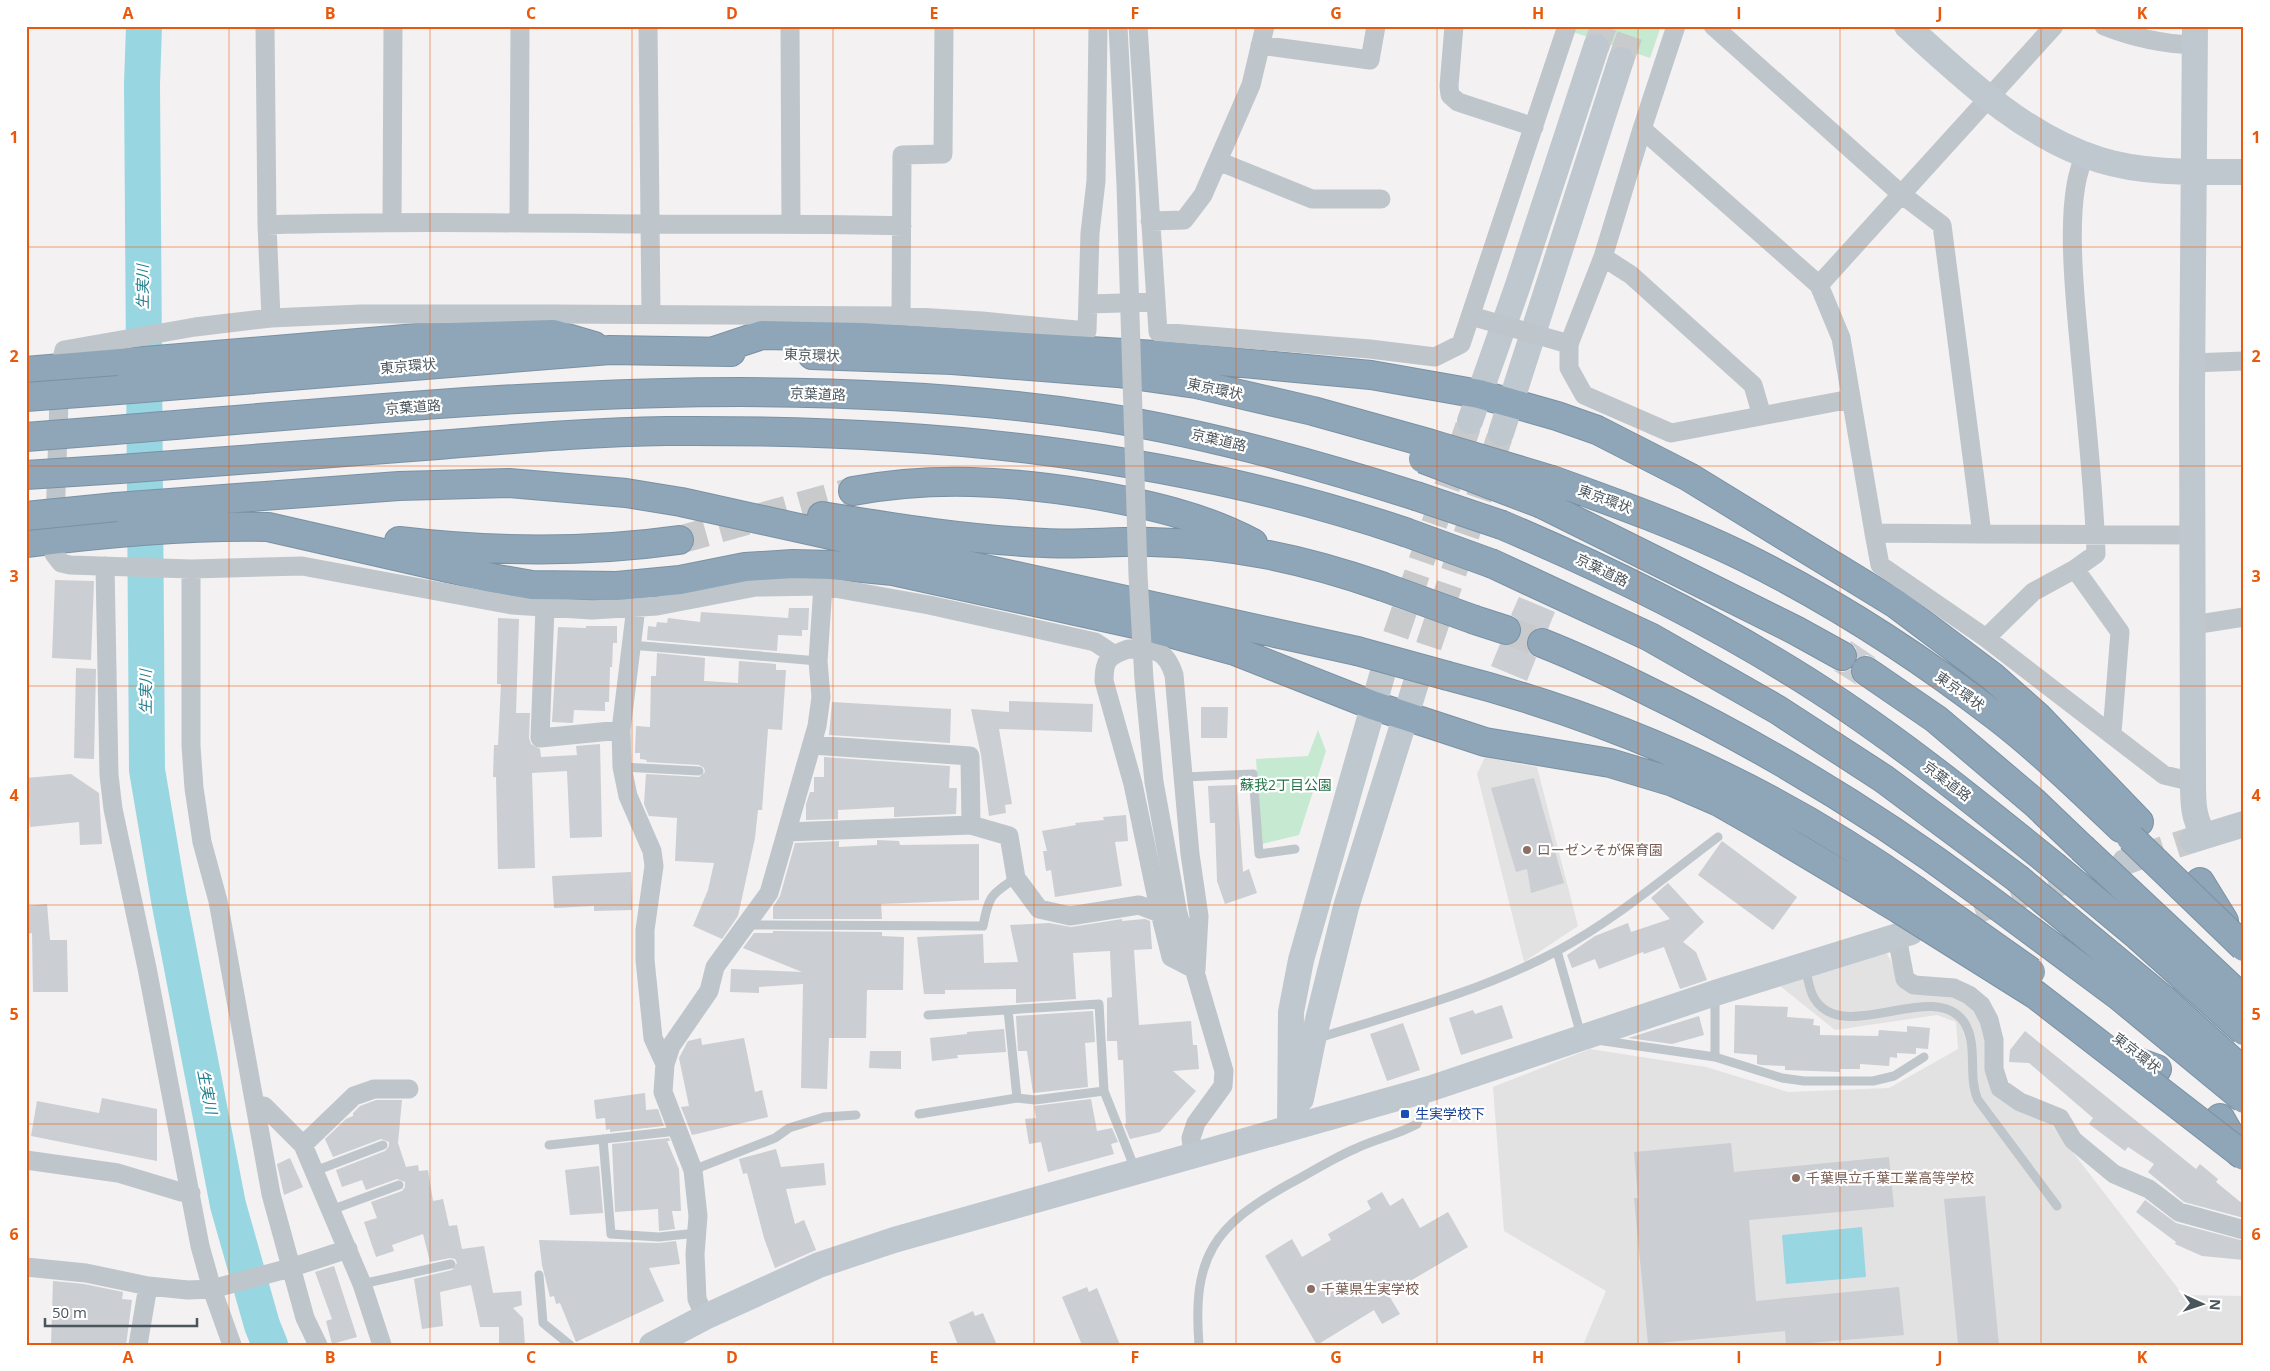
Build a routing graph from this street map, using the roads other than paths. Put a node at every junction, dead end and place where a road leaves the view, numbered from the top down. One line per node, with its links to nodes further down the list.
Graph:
1 (265, 26): 37 (street)
2 (392, 26): 32 (street)
3 (520, 26): 34 (street)
4 (648, 26): 36 (street)
5 (790, 26): 35 (street)
6 (944, 26): 38 (street)
7 (1098, 26): 42 (street)
8 (1118, 26): 111 (street, bridge)
9 (1138, 26): 33 (street)
10 (1266, 26): 20 (street)
11 (1376, 26): 20 (street)
12 (1454, 26): 24 (street)
13 (1567, 26): 24 (street)
14 (1676, 26): 25 (street)
15 (1713, 26): 30 (street)
16 (1907, 26): 23 (street)
17 (2054, 26): 23 (street)
18 (2104, 26): 19 (street)
19 (2195, 36): 28 (street)
20 (1260, 45): 27 (street)
21 (1596, 47): 55 (street)
22 (1621, 60): 58 (street)
23 (1989, 96): 26 (street); 30 (street)
24 (1534, 127): 45 (street)
25 (1642, 129): 39 (street); 40 (street)
26 (2086, 155): 28 (street); 70 (street)
27 (1218, 161): 31 (street); 33 (street)
28 (2194, 172): 29 (street); 52 (street)
29 (2244, 172)
30 (1901, 194): 40 (street); 69 (street)
31 (1381, 199)
32 (392, 221): 34 (street); 37 (street)
33 (1150, 221): 41 (street)
34 (519, 222): 36 (street)
35 (792, 223): 36 (street); 38 (street)
36 (650, 224): 43 (street)
37 (267, 225): 46 (street)
38 (902, 226): 44 (street)
39 (1603, 258): 47 (street); 59 (street)
40 (1819, 285): 57 (street)
41 (1156, 302): 42 (street); 45 (street)
42 (1088, 304): 44 (street)
43 (652, 315): 44 (street); 46 (street)
44 (901, 316)
45 (1471, 316): 47 (street, bridge)
46 (271, 318): 50 (street)
47 (1569, 344): 59 (street)
48 (610, 350): 49 (highway, 東京環状); 50 (highway); 56 (highway, 東京環状, bridge)
49 (714, 351): 55 (highway); 65 (highway, 東京環状, bridge)
50 (118, 352): 53 (highway)
51 (2244, 361): 52 (street)
52 (2192, 363): 71 (street)
53 (60, 369): 54 (highway); 73 (street)
54 (26, 371)
55 (1479, 394): 58 (highway); 60 (street)
56 (26, 396)
57 (1851, 399): 59 (street); 68 (street)
58 (1511, 402): 61 (street); 108 (highway)
59 (1762, 416)
60 (1470, 421)
61 (1501, 433)
62 (26, 437): 122 (highway, 京葉道路, bridge)
63 (26, 475): 130 (highway, bridge)
64 (853, 490): 76 (highway)
65 (1547, 492): 90 (highway); 108 (highway, 東京環状)
66 (681, 502): 67 (highway, 東京環状, bridge); 76 (highway); 112 (highway, 東京環状, bridge)
67 (26, 516)
68 (1874, 533): 69 (street); 86 (street)
69 (1982, 534): 70 (street)
70 (2095, 534): 71 (street); 79 (street)
71 (2192, 535): 84 (street)
72 (320, 538): 73 (highway); 74 (highway); 95 (highway)
73 (54, 539): 75 (highway); 77 (street)
74 (679, 540)
75 (26, 543)
76 (1272, 554): 85 (highway, bridge)
77 (105, 566): 78 (street); 152 (street)
78 (191, 569): 82 (street); 136 (street)
79 (2075, 569): 86 (street); 98 (street)
80 (823, 586): 81 (street); 89 (street); 91 (street)
81 (636, 607): 82 (street); 88 (street)
82 (545, 608): 97 (street)
83 (2244, 617): 84 (street)
84 (2193, 625): 103 (street)
85 (1506, 630)
86 (1986, 638): 98 (street)
87 (1542, 643): 135 (highway, bridge)
88 (631, 646): 91 (lane); 97 (street)
89 (1113, 654): 102 (street); 111 (street)
90 (1842, 656)
91 (818, 661): 99 (street)
92 (1866, 671): 119 (highway, bridge)
93 (1383, 672): 95 (street)
94 (1416, 683): 96 (street)
95 (1372, 705): 96 (highway); 139 (street)
96 (1405, 715): 112 (highway); 124 (street)
97 (620, 730): 100 (street)
98 (2112, 733): 103 (street)
99 (812, 746): 105 (street); 106 (street)
100 (622, 767): 101 (lane); 128 (street)
101 (699, 771)
102 (1184, 777): 109 (lane); 117 (street)
103 (2193, 782): 104 (street)
104 (2244, 824)
105 (971, 825): 106 (street); 110 (street)
106 (787, 832): 113 (street)
107 (1718, 837): 115 (lane)
108 (2134, 845): 114 (highway, 東京環状, bridge); 114 (highway, bridge)
109 (1294, 849)
110 (1016, 878): 111 (street); 113 (lane)
111 (1169, 913): 117 (street)
112 (1906, 917): 116 (street); 125 (highway, bridge); 129 (highway, 東京環状, bridge); 155 (street)
113 (747, 925): 128 (street)
114 (2241, 937)
115 (1558, 951): 123 (lane); 124 (lane)
116 (1804, 966): 118 (street); 153 (lane)
117 (1196, 970): 146 (street)
118 (1715, 993): 123 (street); 126 (lane)
119 (2244, 1000)
120 (1008, 1010): 121 (lane); 133 (lane); 134 (lane)
121 (928, 1015)
122 (2244, 1031)
123 (1582, 1037): 126 (lane); 132 (street)
124 (1313, 1040): 139 (street)
125 (2113, 1053): 129 (highway); 145 (highway, bridge)
126 (1716, 1057): 127 (lane)
127 (1924, 1057)
128 (665, 1064): 140 (street)
129 (2157, 1069): 145 (highway, 東京環状)
130 (2244, 1072)
131 (409, 1089): 143 (street)
132 (1429, 1089): 139 (street); 172 (lane)
133 (1104, 1091): 134 (lane); 150 (lane)
134 (1017, 1098): 137 (lane)
135 (2244, 1098)
136 (255, 1106): 143 (street); 160 (street)
137 (919, 1114)
138 (856, 1115): 148 (lane)
139 (1290, 1128): 146 (street)
140 (678, 1131): 141 (lane); 148 (street)
141 (603, 1139): 144 (lane); 156 (lane)
142 (383, 1144): 149 (lane)
143 (303, 1145): 149 (street)
144 (549, 1145)
145 (2243, 1149)
146 (1194, 1155): 150 (street)
147 (26, 1160): 152 (street)
148 (693, 1170): 156 (street)
149 (315, 1171): 154 (street)
150 (1137, 1173): 165 (street)
151 (398, 1186): 154 (lane)
152 (191, 1193): 164 (street)
153 (2057, 1206)
154 (331, 1210): 157 (street)
155 (2244, 1230)
156 (696, 1233): 165 (street)
157 (348, 1249): 160 (street); 162 (street)
158 (451, 1264): 162 (lane)
159 (26, 1267): 163 (street)
160 (290, 1268): 164 (street); 168 (street)
161 (539, 1275): 170 (lane)
162 (362, 1284): 169 (street)
163 (148, 1286): 164 (street); 166 (street)
164 (212, 1289): 167 (street)
165 (705, 1317): 171 (street)
166 (138, 1345)
167 (232, 1345)
168 (318, 1345)
169 (382, 1345)
170 (570, 1345)
171 (652, 1345)
172 (1199, 1345)

